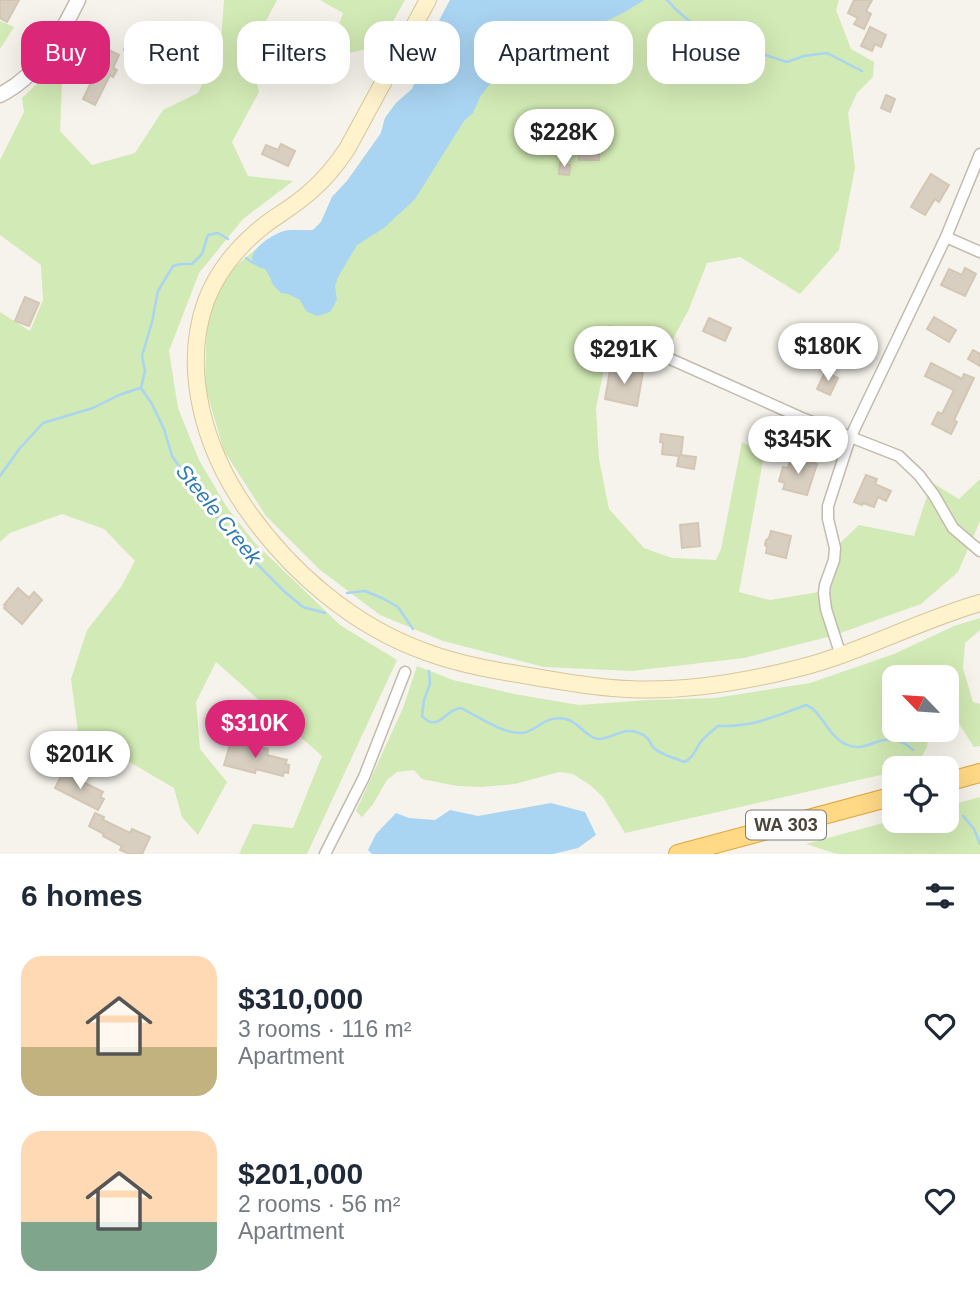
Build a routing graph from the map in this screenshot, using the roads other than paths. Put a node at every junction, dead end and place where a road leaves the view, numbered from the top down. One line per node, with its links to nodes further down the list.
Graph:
1 (78, 0): 3 (street)
2 (428, 0): 11 (main road)
3 (0, 95)
4 (980, 154): 5 (street)
5 (946, 237): 6 (street); 8 (street)
6 (980, 252)
7 (610, 332): 8 (street)
8 (850, 438): 9 (street); 11 (street)
9 (980, 551)
10 (980, 603): 11 (main road)
11 (841, 656)
12 (405, 672): 16 (street)
13 (980, 774): 14 (highway)
14 (959, 779)
15 (882, 799): 17 (highway, WA 303)
16 (325, 854)
17 (678, 854)

